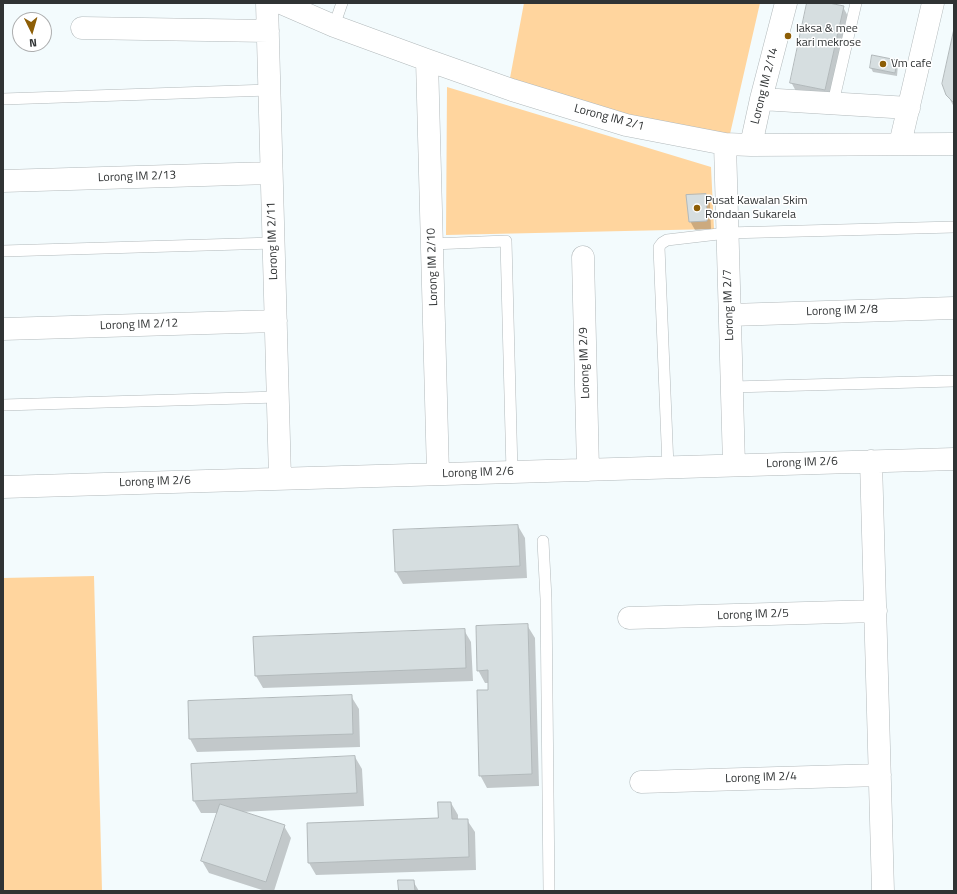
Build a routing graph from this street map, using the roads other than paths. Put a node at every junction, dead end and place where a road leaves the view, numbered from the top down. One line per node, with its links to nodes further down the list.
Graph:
1 (267, 3): 9 (street, Lorong IM 2/11)
2 (281, 3): 7 (street, Lorong IM 2/1)
3 (342, 3): 7 (lane)
4 (786, 3): 13 (street, Lorong IM 2/14)
5 (856, 3): 14 (lane)
6 (933, 3): 15 (street)
7 (334, 26): 10 (street, Lorong IM 2/1)
8 (82, 28): 9 (street)
9 (268, 31): 11 (street, Lorong IM 2/11)
10 (427, 60): 16 (street, Lorong IM 2/1); 25 (street, Lorong IM 2/10)
11 (269, 90): 12 (lane); 20 (street, Lorong IM 2/11)
12 (3, 99)
13 (761, 99): 14 (street); 19 (street, Lorong IM 2/14)
14 (833, 103): 15 (street)
15 (909, 108): 17 (street)
16 (725, 144): 19 (street, Lorong IM 2/1); 23 (street, Lorong IM 2/7)
17 (900, 144): 18 (street, Lorong IM 2/1); 19 (street, Lorong IM 2/1)
18 (954, 144)
19 (751, 145)
20 (272, 173): 21 (street, Lorong IM 2/13); 24 (street, Lorong IM 2/11)
21 (3, 181)
22 (954, 226): 23 (lane)
23 (727, 233): 29 (street, Lorong IM 2/7); 39 (lane)
24 (274, 243): 26 (lane); 30 (street, Lorong IM 2/11)
25 (432, 244): 41 (lane); 42 (street, Lorong IM 2/10)
26 (3, 251)
27 (583, 257): 40 (street, Lorong IM 2/9)
28 (954, 308): 29 (street, Lorong IM 2/8)
29 (730, 315): 33 (street, Lorong IM 2/7)
30 (276, 321): 31 (street, Lorong IM 2/12); 34 (street, Lorong IM 2/11)
31 (3, 329)
32 (954, 381): 33 (lane)
33 (732, 388): 38 (street, Lorong IM 2/7)
34 (278, 397): 35 (lane); 43 (street, Lorong IM 2/11)
35 (3, 405)
36 (954, 459): 37 (street, Lorong IM 2/6)
37 (871, 461): 38 (street, Lorong IM 2/6); 46 (street)
38 (734, 465): 39 (street, Lorong IM 2/6)
39 (668, 467): 40 (street, Lorong IM 2/6)
40 (588, 470): 41 (street, Lorong IM 2/6)
41 (512, 472): 42 (street, Lorong IM 2/6)
42 (438, 474): 43 (street, Lorong IM 2/6)
43 (280, 478): 44 (street, Lorong IM 2/6)
44 (3, 486)
45 (543, 541): 50 (lane)
46 (876, 611): 47 (street, Lorong IM 2/5); 48 (street)
47 (629, 618)
48 (880, 775): 49 (street, Lorong IM 2/4); 51 (street)
49 (642, 782)
50 (549, 891)
51 (883, 891)

